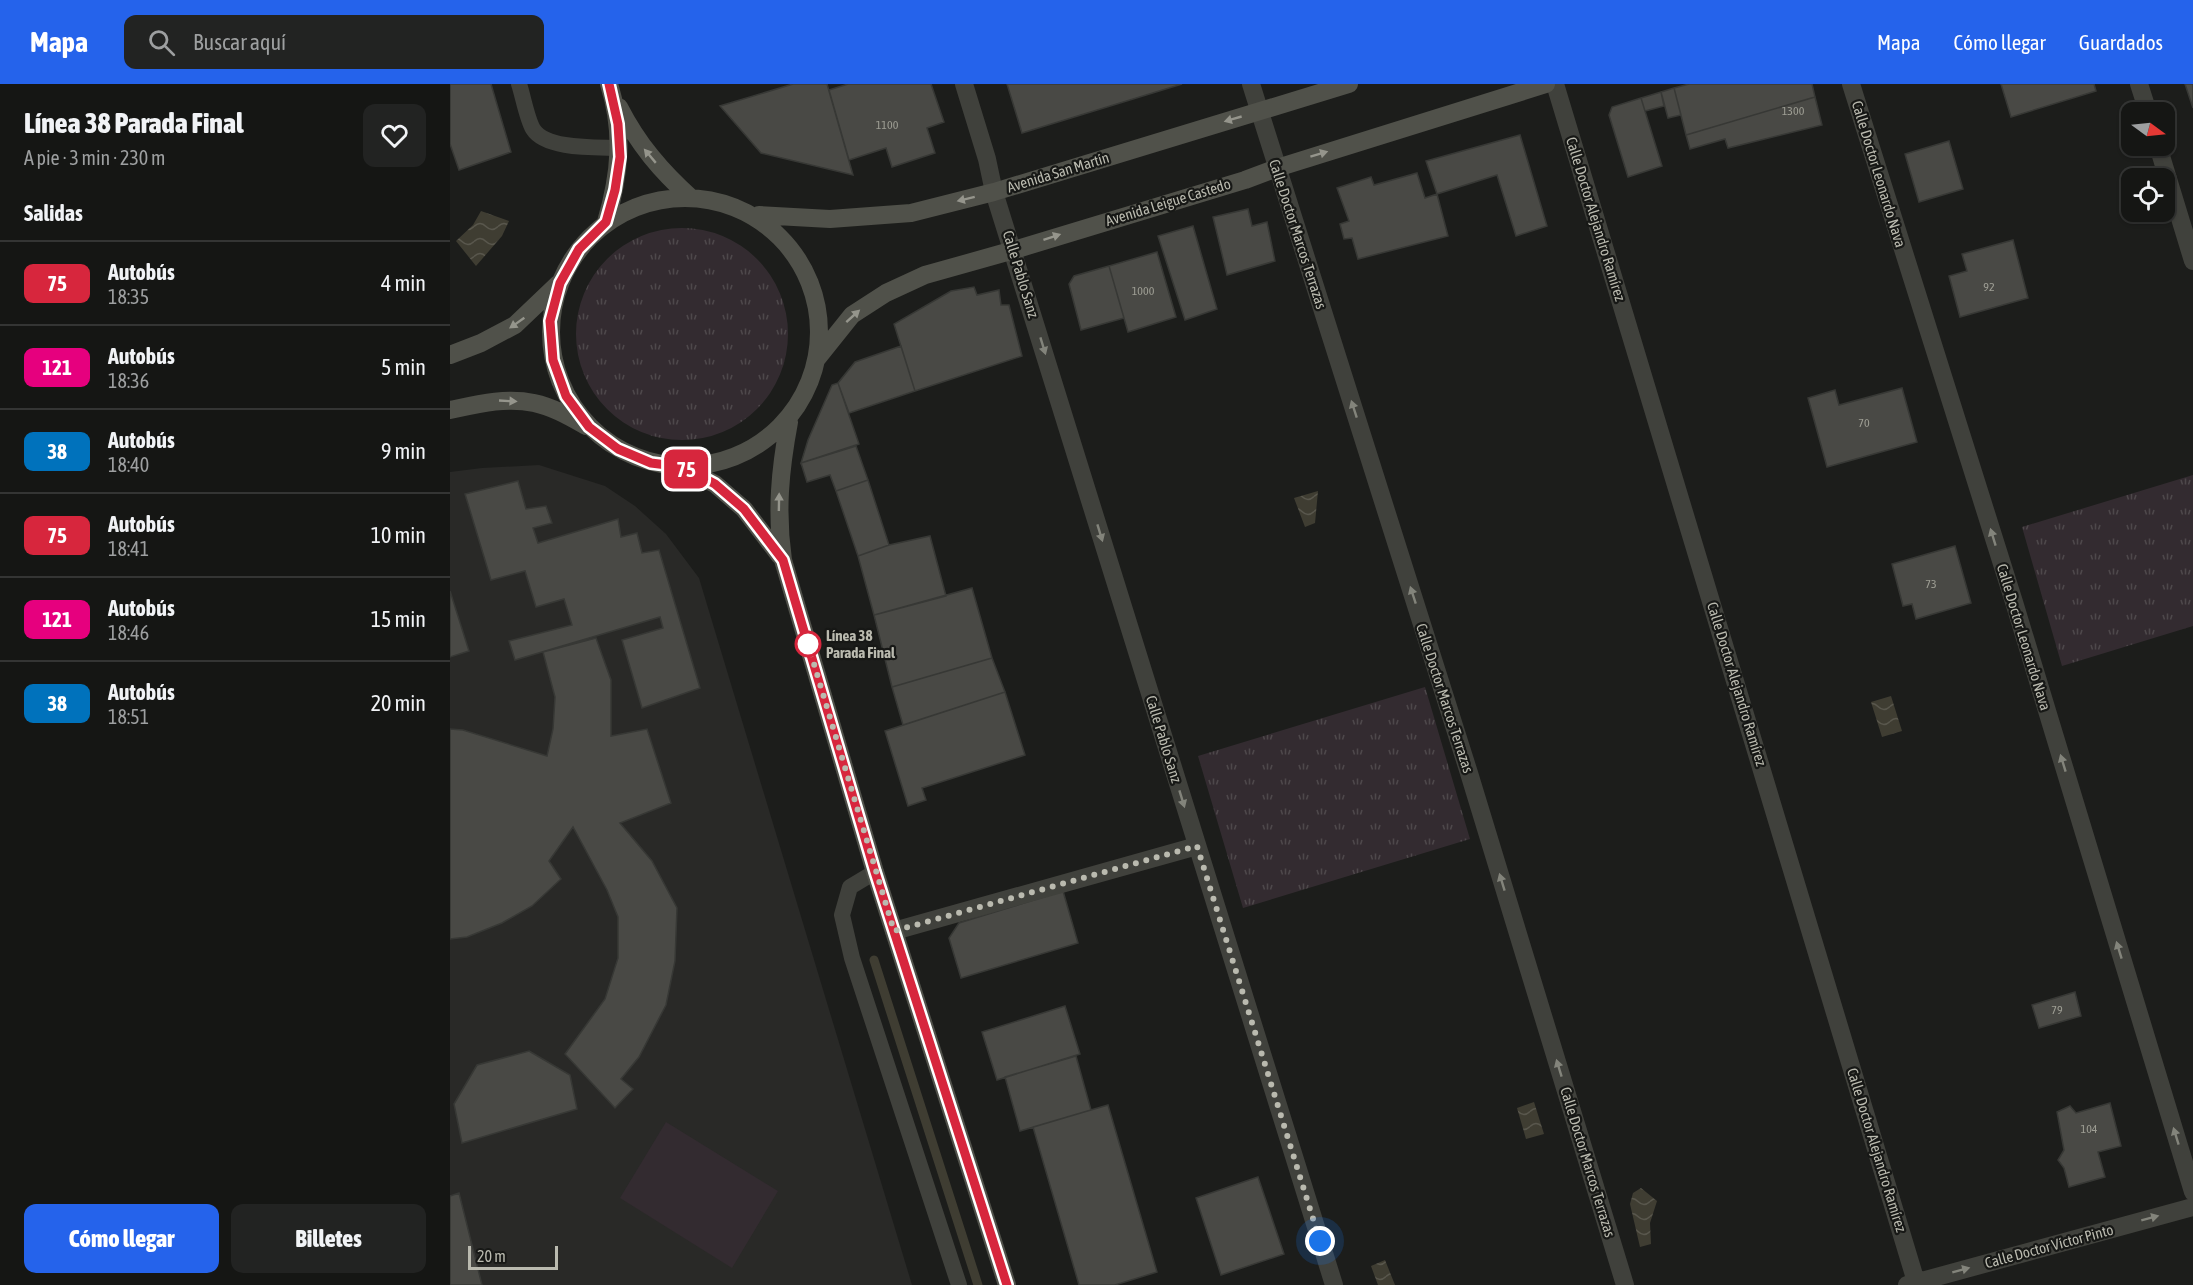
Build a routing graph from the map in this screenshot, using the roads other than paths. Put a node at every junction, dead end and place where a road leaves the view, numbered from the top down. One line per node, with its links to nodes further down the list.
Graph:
1 (519, 84): 12 (lane)
2 (964, 84): 15 (street, Calle Pablo Sanz)
3 (1251, 84): 11 (street, Calle Doctor Marcos Terrazas)
4 (1349, 84): 11 (main road, Avenida San Martín)
5 (1546, 84): 14 (main road, Avenida Leigue Castedo, one-way to 5)
6 (1555, 84): 34 (street, Calle Doctor Alejandro Ramírez)
7 (1851, 84): 32 (street, Calle Doctor Leonardo Nava, one-way to 7)
8 (2139, 84): 10 (street)
9 (610, 88): 12 (main road); 16 (main road, one-way to 9)
10 (2145, 102)
11 (1260, 112): 14 (street, Calle Doctor Marcos Terrazas); 15 (main road, Avenida San Martín, one-way to 15)
12 (619, 148): 18 (main road)
13 (2161, 156): 20 (street)
14 (1277, 168): 19 (main road, Avenida Leigue Castedo, one-way to 14); 38 (street, Calle Doctor Marcos Terrazas, one-way to 14)
15 (994, 192): 17 (main road, Avenida San Martín, one-way to 17); 19 (street, Calle Pablo Sanz)
16 (691, 198): 17 (main road); 18 (main road)
17 (759, 216): 23 (main road)
18 (606, 222): 21 (main road)
19 (1014, 250): 23 (main road, Avenida Leigue Castedo, one-way to 19); 29 (street, Calle Pablo Sanz, one-way to 29)
20 (2193, 261)
21 (560, 283): 22 (main road, one-way to 22); 26 (main road)
22 (450, 355)
23 (816, 360): 25 (main road)
24 (450, 410): 26 (main road, one-way to 26)
25 (789, 422): 27 (main road); 28 (main road, one-way to 25)
26 (589, 427): 27 (main road)
27 (683, 467): 28 (main road)
28 (783, 560): 30 (main road)
29 (1197, 846): 31 (street); 37 (street, Calle Pablo Sanz)
30 (875, 872): 31 (main road); 35 (lane)
31 (894, 931): 36 (main road)
32 (2193, 1192)
33 (2193, 1207): 34 (street, Calle Doctor Víctor Pinto, one-way to 33)
34 (1913, 1284)
35 (959, 1285)
36 (1007, 1285)
37 (1334, 1285)
38 (1625, 1285)

